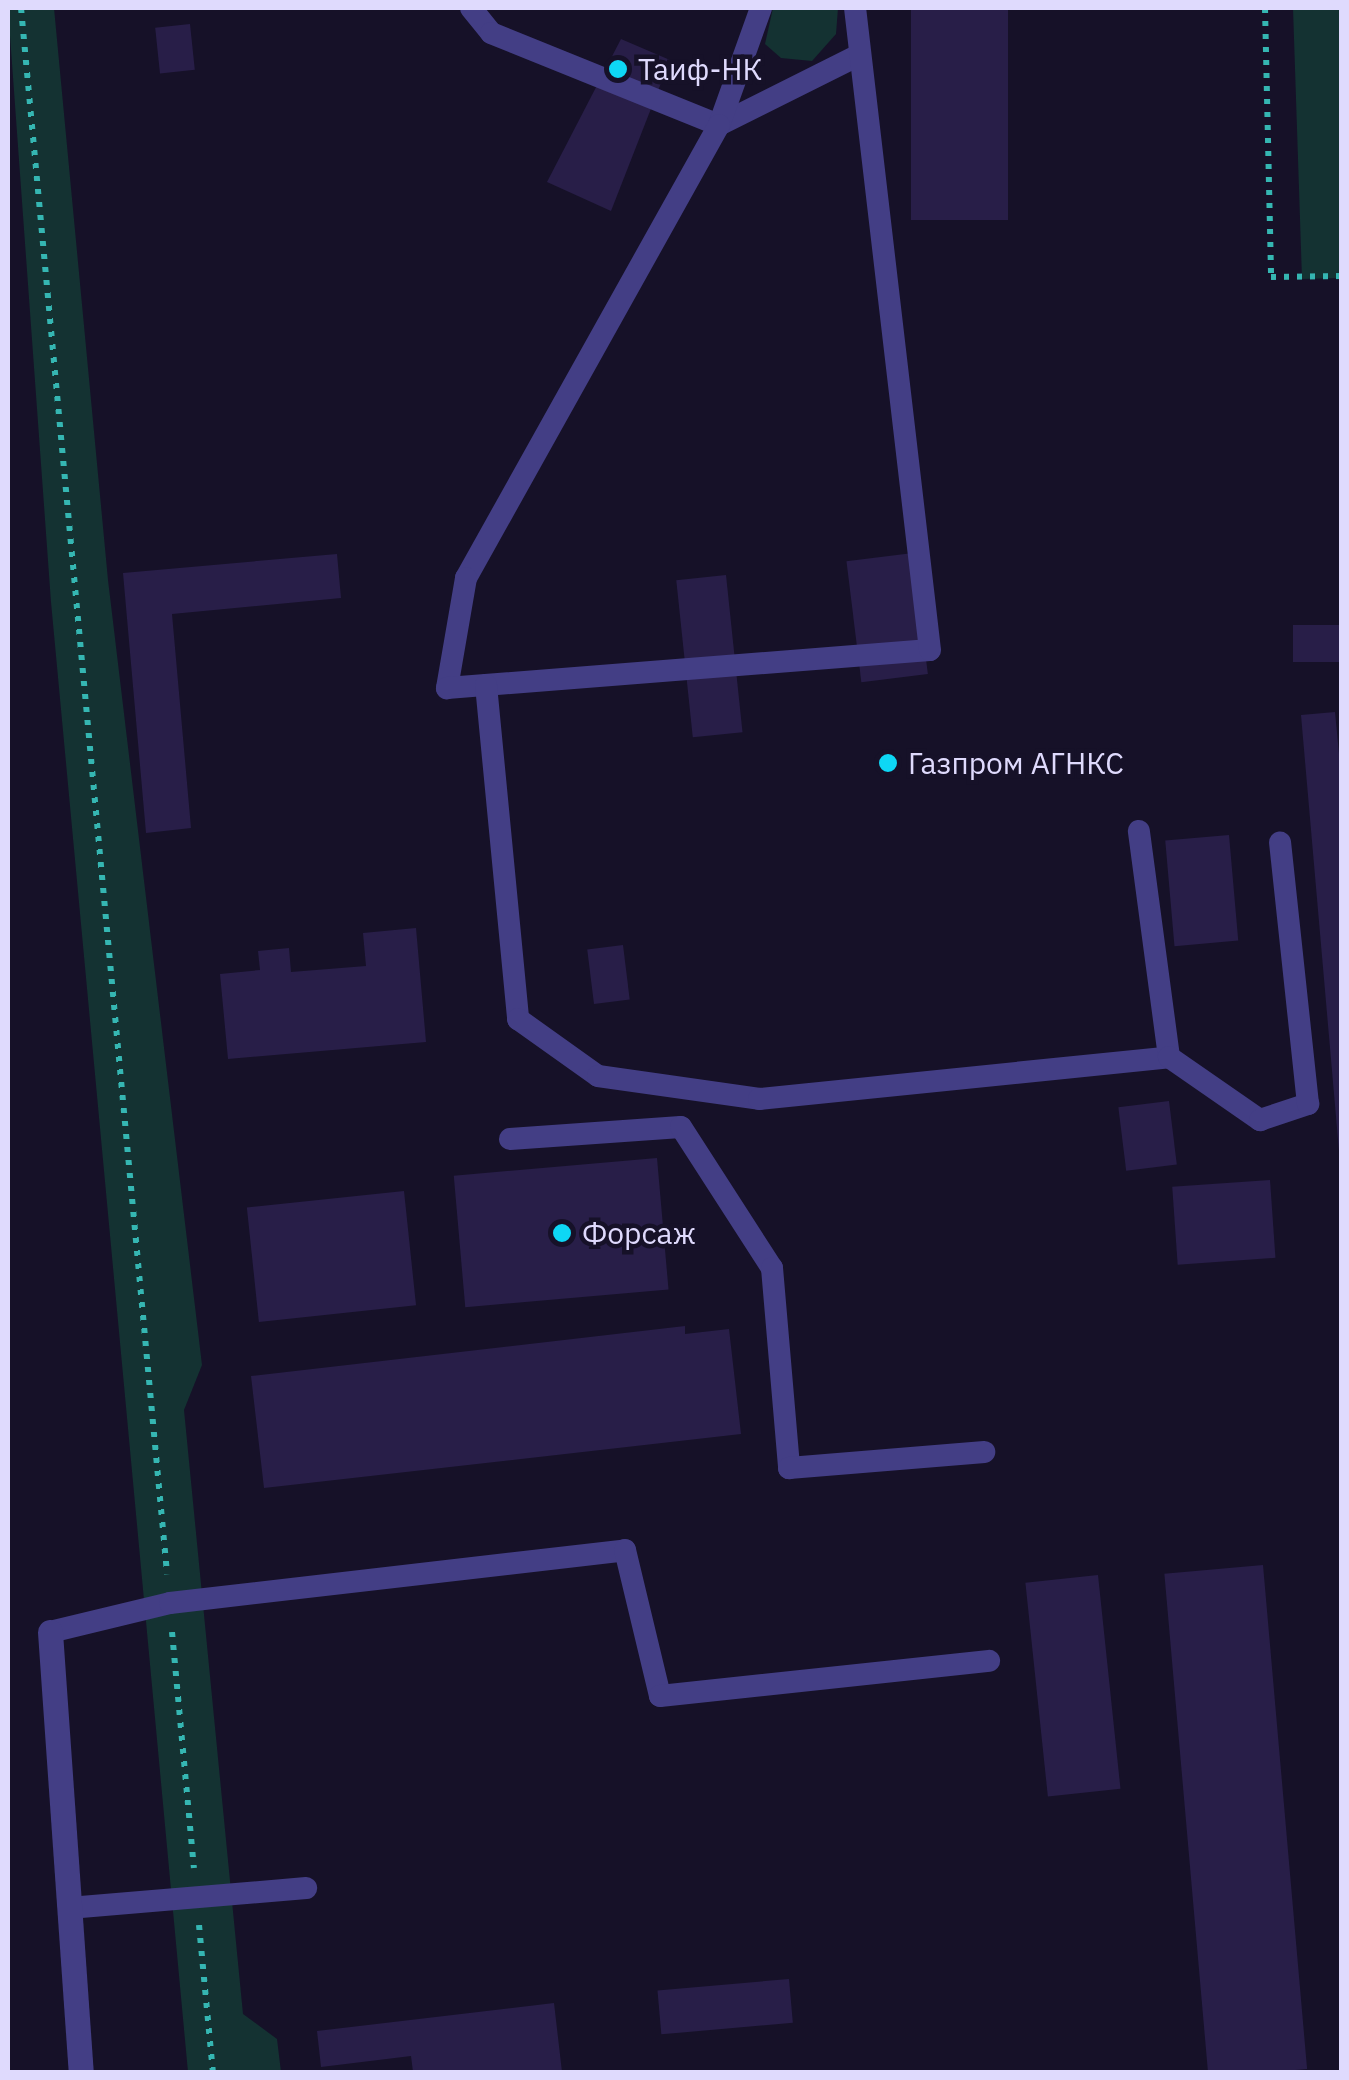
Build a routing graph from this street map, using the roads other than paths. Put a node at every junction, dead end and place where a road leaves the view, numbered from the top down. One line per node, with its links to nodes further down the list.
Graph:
1 (471, 8): 5 (lane)
2 (761, 8): 5 (lane)
3 (855, 8): 4 (lane)
4 (857, 56): 5 (lane); 6 (lane)
5 (718, 125): 6 (lane)
6 (486, 684): 9 (lane)
7 (1138, 831): 9 (lane)
8 (1280, 842): 9 (lane)
9 (1169, 1058)
10 (510, 1139): 11 (lane)
11 (984, 1452)
12 (50, 1632): 13 (lane); 15 (street)
13 (989, 1661)
14 (306, 1888): 15 (lane)
15 (69, 1908): 16 (street)
16 (80, 2072)

